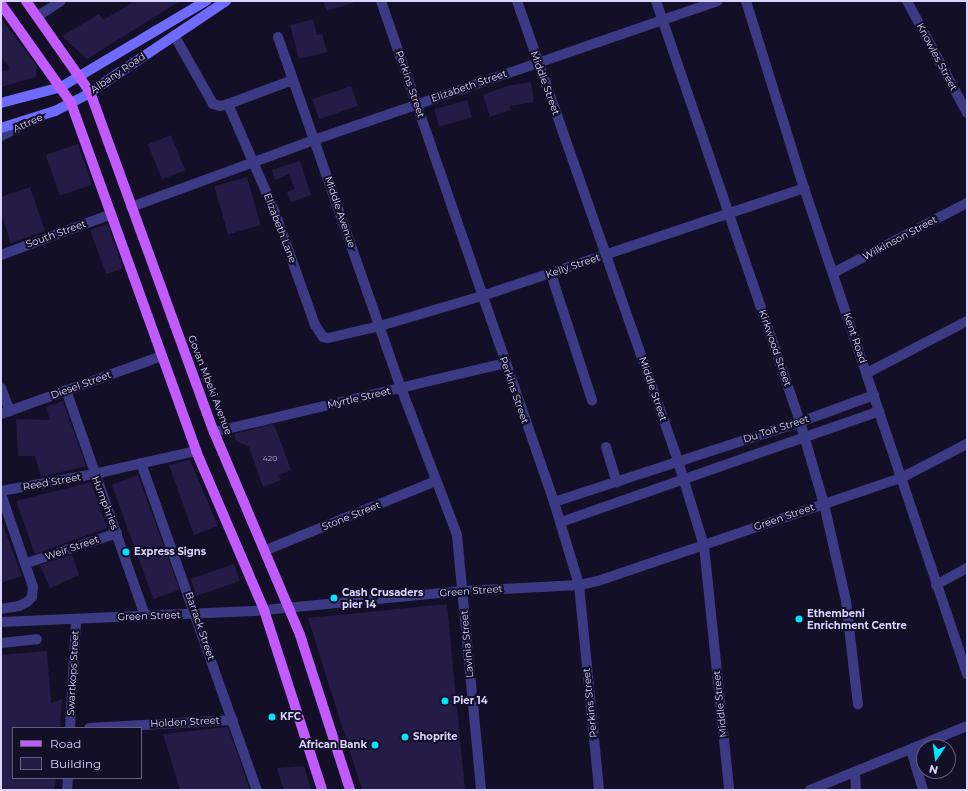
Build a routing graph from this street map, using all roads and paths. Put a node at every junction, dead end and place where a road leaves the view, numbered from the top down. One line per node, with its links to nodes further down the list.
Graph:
1 (26, 1): 12 (main road, Govan Mbeki Avenue)
2 (62, 1): 12 (street)
3 (206, 1): 17 (main road, Albany Road)
4 (226, 1): 14 (main road, Albany Road)
5 (381, 1): 24 (street, Perkins Street)
6 (517, 1): 16 (street, Middle Street)
7 (656, 1): 13 (street, Kirkwood Street)
8 (718, 1): 13 (street, Elizabeth Street)
9 (746, 1): 31 (street, Kent Road)
10 (907, 1): 26 (street, Knowles Street)
11 (1, 4): 19 (main road)
12 (38, 16): 17 (main road, Govan Mbeki Avenue)
13 (663, 20): 16 (street, Elizabeth Street); 34 (street, Kirkwood Street)
14 (174, 35): 20 (main road, Albany Road); 23 (street)
15 (278, 37): 18 (street, Middle Avenue)
16 (537, 62): 24 (street, Elizabeth Street); 37 (street, Middle Street)
17 (80, 76): 19 (main road, Albany Road); 20 (main road, Govan Mbeki Avenue)
18 (293, 80): 23 (street); 29 (street, Middle Avenue)
19 (61, 87): 21 (main road, Albany Road); 22 (main road)
20 (90, 92): 22 (main road, Albany Road); 33 (main road, Govan Mbeki Avenue)
21 (1, 103)
22 (71, 103): 25 (main road, Albany Road); 35 (main road)
23 (228, 104): 30 (street, Elizabeth Lane)
24 (417, 104): 29 (street, Elizabeth Street); 40 (street, Perkins Street)
25 (55, 111): 27 (main road, Albany Road); 28 (street, Attree)
26 (967, 113)
27 (1, 128)
28 (1, 136)
29 (314, 140): 30 (street, Elizabeth Street); 42 (street, Middle Avenue)
30 (253, 161): 33 (street, Elizabeth Street); 43 (street, Elizabeth Lane)
31 (804, 188): 34 (street, Kelly Street); 38 (street, Kent Road)
32 (967, 203): 38 (street, Wilkinson Street)
33 (131, 207): 55 (main road, Govan Mbeki Avenue)
34 (729, 212): 37 (street, Kelly Street); 54 (street, Kirkwood Street)
35 (112, 214): 36 (street, South Street); 44 (main road)
36 (1, 255)
37 (606, 255): 39 (street, Kelly Street); 60 (street, Middle Street)
38 (833, 273): 46 (street, Kent Road)
39 (551, 274): 40 (street, Kelly Street); 51 (street)
40 (482, 296): 42 (street, Kelly Street); 45 (street, Perkins Street)
41 (967, 321): 46 (street)
42 (380, 326): 43 (street, Kelly Street); 48 (street, Middle Avenue)
43 (339, 337)
44 (162, 356): 49 (street, Diesel Street); 59 (main road)
45 (505, 363): 48 (street, Myrtle Street); 68 (street, Perkins Street)
46 (867, 373): 50 (street, Kent Road)
47 (1, 388): 53 (street)
48 (401, 388): 55 (street, Myrtle Street); 65 (street, Lavinia Street)
49 (66, 390): 53 (street, Diesel Street); 62 (street, Humphries)
50 (874, 395): 52 (street, Kent Road); 54 (street, Du Toit Street)
51 (592, 400)
52 (879, 411): 56 (street); 63 (street, Kent Road)
53 (6, 413)
54 (800, 422): 56 (street, Kirkwood Street); 60 (street, Du Toit Street)
55 (214, 432): 73 (main road, Govan Mbeki Avenue)
56 (805, 437): 64 (street); 69 (street, Kirkwood Street)
57 (967, 444): 63 (street, Green Street)
58 (606, 447): 66 (street)
59 (196, 451): 61 (street, Reed Street); 81 (main road)
60 (678, 461): 64 (street, Middle Street); 66 (street, Du Toit Street)
61 (142, 463): 62 (street, Reed Street); 82 (street, Barrack Street)
62 (94, 474): 67 (street, Reed Street); 71 (street, Humphries)
63 (902, 478): 69 (street, Green Street); 77 (street, Kent Road)
64 (684, 479): 70 (street); 72 (street, Middle Street)
65 (436, 481): 73 (street, Stone Street); 78 (street, Lavinia Street)
66 (617, 482): 68 (street, Du Toit Street)
67 (1, 493): 74 (street)
68 (554, 502): 70 (street, Perkins Street)
69 (824, 504): 72 (street, Green Street); 89 (street, Kirkwood Street)
70 (561, 522): 76 (street, Perkins Street)
71 (117, 533): 74 (street, Weir Street); 83 (street, Humphries)
72 (704, 546): 76 (street, Green Street); 103 (street, Middle Street)
73 (266, 550): 79 (main road, Govan Mbeki Avenue)
74 (27, 563): 80 (street)
75 (967, 568): 77 (street)
76 (579, 585): 78 (street, Green Street); 102 (street, Perkins Street)
77 (936, 585): 88 (street, Kent Road)
78 (463, 591): 79 (street, Green Street); 101 (street, Lavinia Street)
79 (288, 608): 81 (street, Green Street); 100 (main road, Govan Mbeki Avenue)
80 (1, 609)
81 (264, 610): 82 (street, Green Street); 99 (main road)
82 (196, 614): 83 (street, Green Street); 90 (street, Barrack Street)
83 (145, 616): 84 (street, Green Street)
84 (76, 619): 85 (street, Green Street); 92 (street, Swartkops Street)
85 (1, 622)
86 (37, 639): 87 (street)
87 (1, 643)
88 (967, 674)
89 (858, 704)
90 (233, 720): 93 (street, Holden Street); 98 (street, Barrack Street)
91 (967, 726): 94 (street)
92 (70, 727)
93 (107, 727)
94 (911, 750): 95 (street); 106 (street)
95 (855, 772): 104 (street); 105 (street)
96 (68, 779): 97 (street)
97 (67, 790)
98 (257, 790)
99 (322, 790)
100 (350, 790)
101 (481, 790)
102 (599, 790)
103 (729, 790)
104 (810, 790)
105 (856, 790)
106 (923, 790)

